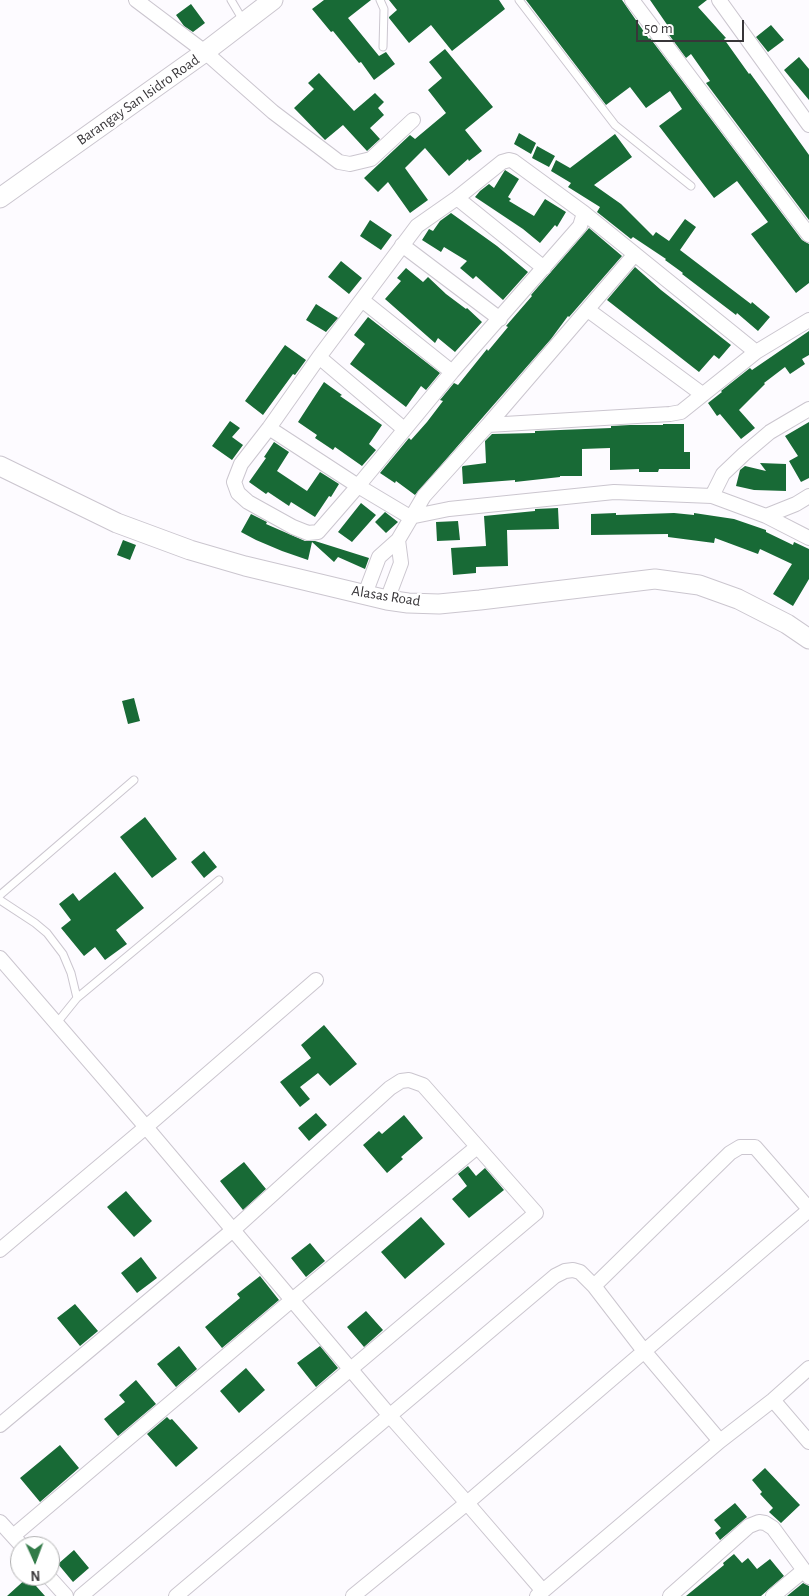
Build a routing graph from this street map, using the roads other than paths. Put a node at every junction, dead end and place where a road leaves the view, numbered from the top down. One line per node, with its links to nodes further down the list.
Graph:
1 (136, 0): 10 (street)
2 (231, 0): 8 (lane)
3 (273, 0): 8 (street, Barangay San Isidro Road)
4 (380, 0): 9 (lane)
5 (519, 0): 13 (lane)
6 (632, 0): 17 (street)
7 (719, 0): 12 (street)
8 (245, 22): 10 (street, Barangay San Isidro Road)
9 (383, 47)
10 (204, 52): 11 (street); 14 (street, Barangay San Isidro Road)
11 (413, 120)
12 (809, 126)
13 (691, 186)
14 (0, 198)
15 (457, 198): 16 (street); 18 (street); 20 (street)
16 (584, 213): 19 (street); 20 (street)
17 (809, 235)
18 (402, 245): 21 (street); 23 (street)
19 (635, 254): 22 (street); 25 (street)
20 (544, 268): 23 (street)
21 (362, 300): 26 (street); 27 (street)
22 (588, 310): 28 (street); 30 (street)
23 (500, 319): 27 (street)
24 (809, 320): 25 (street)
25 (756, 352): 28 (street)
26 (318, 357): 31 (street); 32 (street)
27 (452, 372): 32 (street)
28 (702, 394): 30 (street)
29 (809, 409): 35 (street)
30 (488, 425): 38 (street)
31 (269, 428): 34 (street); 34 (street)
32 (404, 429): 34 (street)
33 (0, 466): 41 (street, Alasas Road)
34 (358, 486): 38 (street)
35 (712, 496): 37 (street); 38 (street)
36 (809, 496): 37 (street)
37 (766, 516): 39 (street)
38 (410, 517): 40 (street)
39 (809, 538)
40 (398, 540): 41 (street); 42 (street)
41 (365, 594): 42 (street, Alasas Road)
42 (387, 600): 43 (street, Alasas Road)
43 (809, 639)
44 (134, 780): 46 (lane)
45 (219, 880): 50 (lane)
46 (0, 895)
47 (0, 900): 50 (lane)
48 (0, 958): 51 (street)
49 (316, 980): 52 (street)
50 (77, 998): 51 (lane)
51 (56, 1024): 52 (street)
52 (146, 1127): 55 (street); 56 (street)
53 (477, 1146): 55 (street); 58 (street); 61 (street)
54 (809, 1209): 57 (street); 59 (street)
55 (233, 1230): 58 (street); 64 (street)
56 (0, 1250)
57 (594, 1286): 59 (street); 63 (street)
58 (292, 1300): 61 (street); 70 (street)
59 (644, 1351): 65 (street); 67 (street)
60 (809, 1368): 62 (street)
61 (351, 1369): 63 (street); 75 (street)
62 (773, 1400): 65 (street); 66 (street)
63 (390, 1416): 67 (street); 76 (street)
64 (0, 1425)
65 (720, 1441): 73 (street)
66 (809, 1442)
67 (467, 1503): 73 (street); 77 (street)
68 (0, 1522): 69 (street)
69 (13, 1536)
70 (23, 1536)
71 (806, 1574): 78 (street); 79 (street)
72 (57, 1586): 74 (street)
73 (540, 1594)
74 (66, 1596)
75 (81, 1596)
76 (176, 1596)
77 (353, 1596)
78 (670, 1596)
79 (773, 1596)

